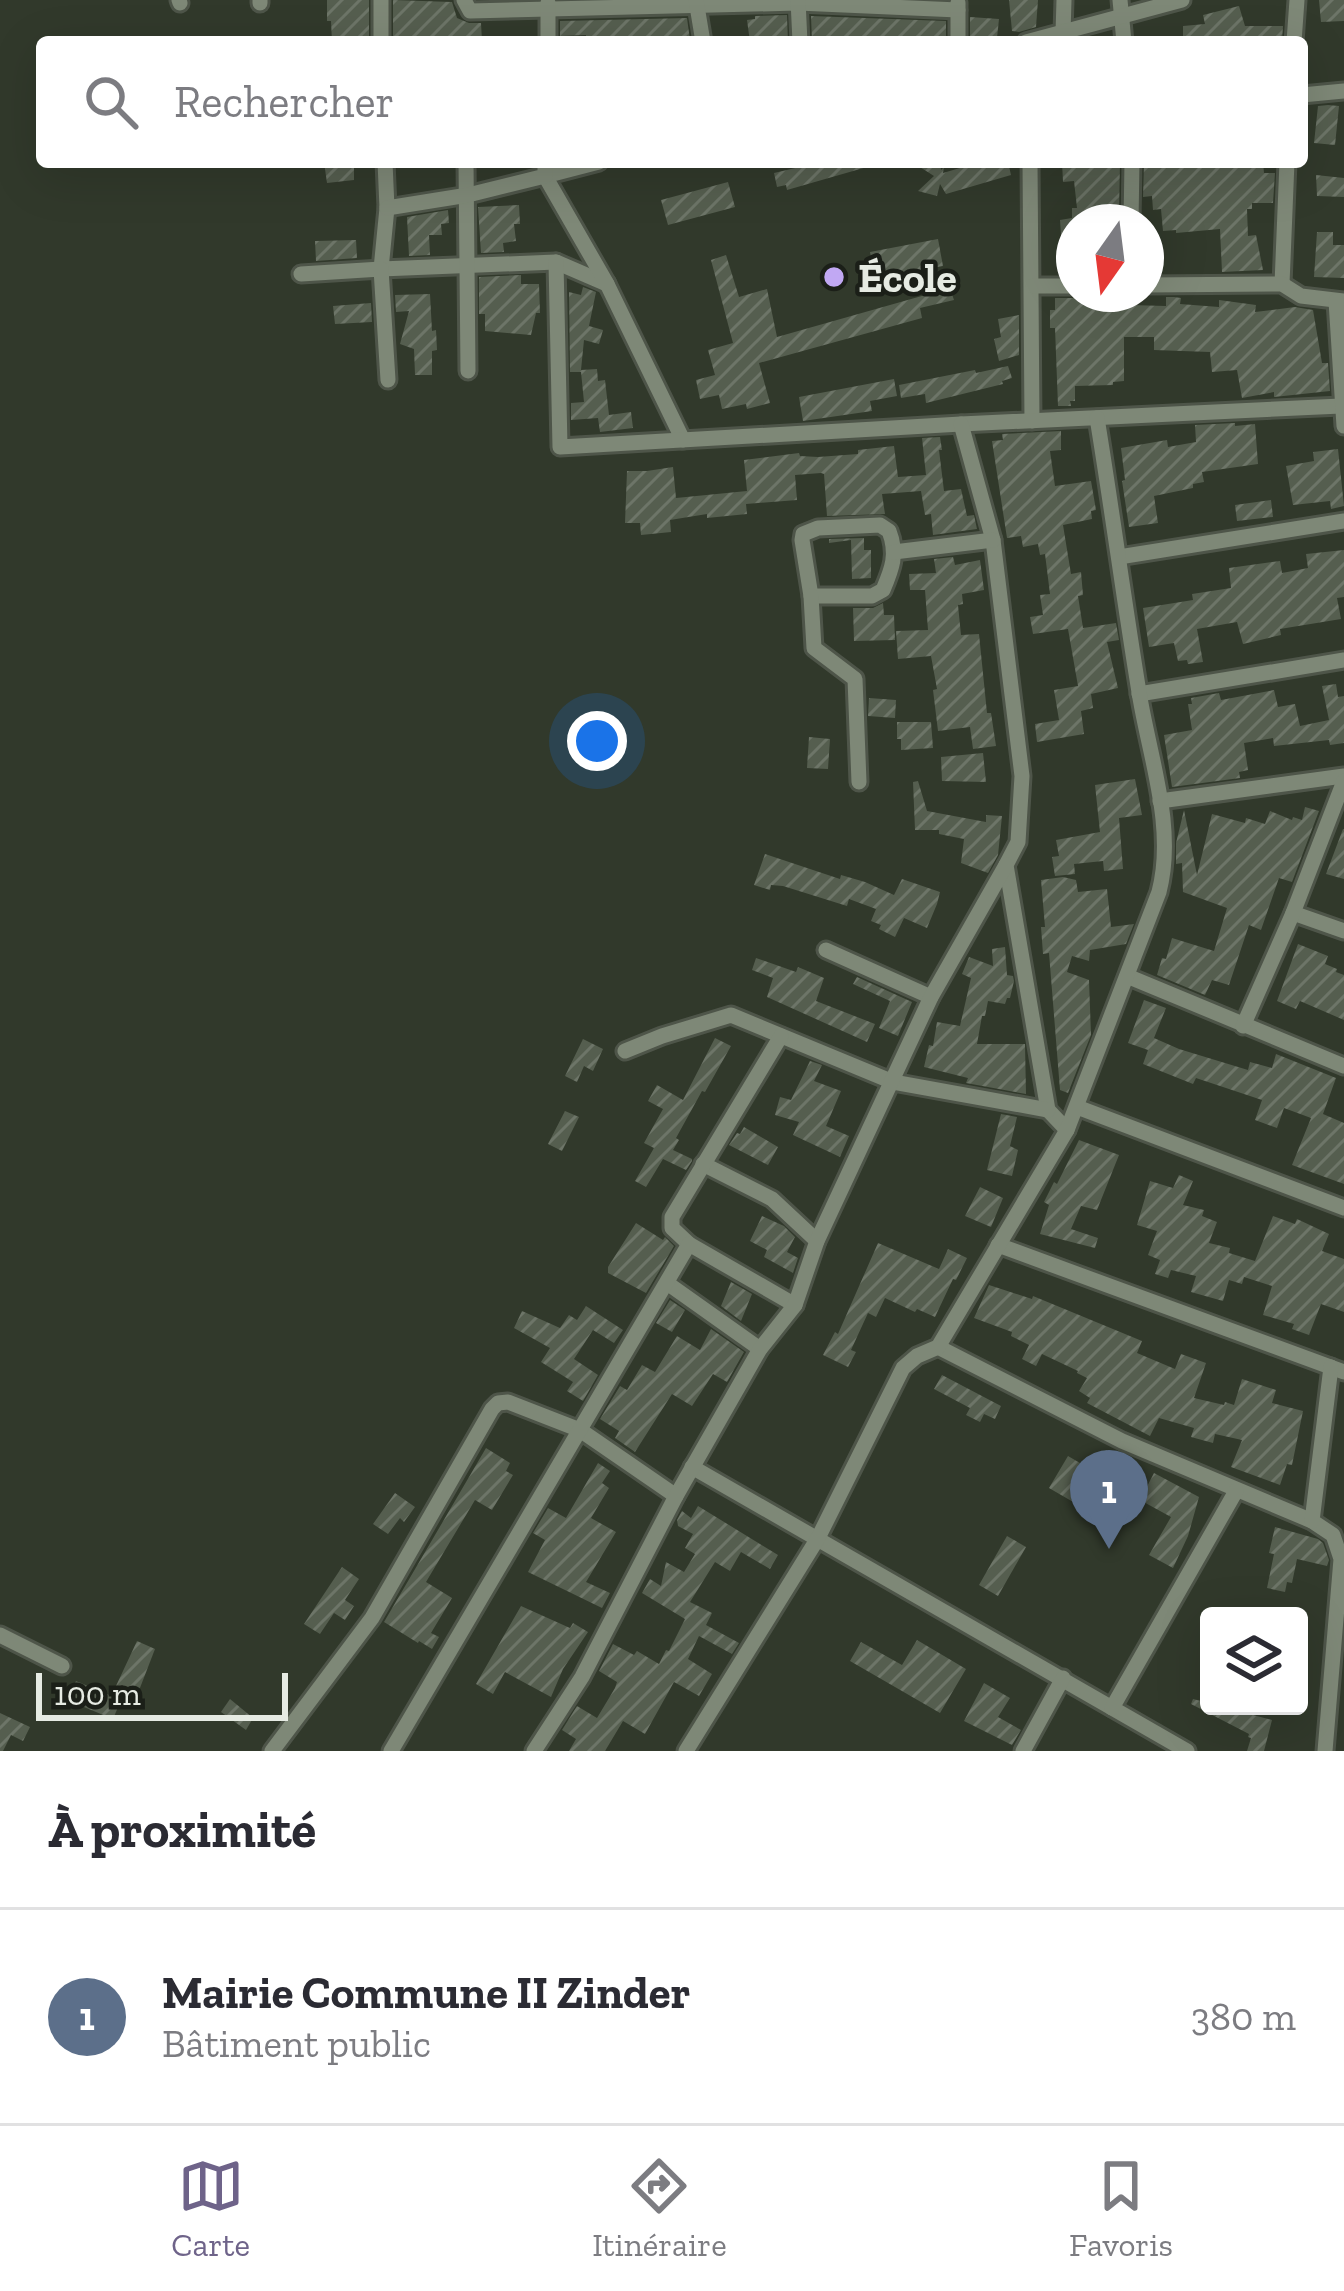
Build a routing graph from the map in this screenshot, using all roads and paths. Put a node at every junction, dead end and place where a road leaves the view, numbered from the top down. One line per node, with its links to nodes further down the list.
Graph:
1 (381, 0): 12 (street)
2 (464, 0): 8 (street)
3 (1064, 0): 11 (street)
4 (1182, 0): 10 (street)
5 (1297, 0): 18 (street)
6 (798, 1): 7 (street); 9 (street); 15 (street)
7 (697, 4): 8 (street); 14 (street)
8 (548, 5): 13 (street)
9 (958, 5): 16 (street)
10 (1120, 9): 11 (street)
11 (1063, 33): 17 (street)
12 (381, 36)
13 (548, 36)
14 (703, 36)
15 (800, 36)
16 (958, 36)
17 (1051, 36)
18 (1294, 36)
19 (1344, 91): 20 (street)
20 (1308, 94)
21 (385, 168): 29 (street)
22 (466, 168): 27 (street)
23 (1030, 168): 37 (street)
24 (1132, 168): 28 (street)
25 (1287, 168): 35 (street)
26 (545, 169): 27 (street); 34 (street)
27 (468, 196): 29 (street); 31 (street)
28 (1131, 204)
29 (388, 208): 32 (street)
30 (556, 262): 31 (street); 34 (street); 47 (street)
31 (468, 264): 32 (street); 40 (street)
32 (381, 269): 33 (street); 41 (street)
33 (301, 274)
34 (607, 284): 47 (street)
35 (1282, 284): 36 (street); 39 (street)
36 (1164, 285)
37 (1033, 286): 38 (street); 44 (street)
38 (1056, 286)
39 (1340, 301): 42 (street)
40 (468, 371)
41 (388, 380)
42 (1341, 406): 43 (street); 46 (street)
43 (1097, 418): 44 (street); 51 (street)
44 (1032, 421): 45 (street)
45 (961, 424): 47 (street); 49 (street)
46 (1344, 426)
47 (683, 440)
48 (1344, 521): 51 (street)
49 (993, 539): 50 (street); 58 (street)
50 (894, 552): 52 (street); 52 (street)
51 (1119, 557): 54 (street)
52 (811, 596): 56 (street)
53 (1344, 659): 54 (street)
54 (1139, 694): 57 (street)
55 (1344, 779): 57 (street); 59 (street)
56 (859, 782)
57 (1160, 801): 62 (street)
58 (1006, 866): 63 (street); 70 (street)
59 (1293, 913): 60 (street); 64 (street)
60 (1344, 931)
61 (826, 950): 63 (street)
62 (1127, 976): 64 (street); 69 (street)
63 (931, 997): 68 (street)
64 (1244, 1026): 67 (street)
65 (781, 1036): 66 (street); 68 (street); 72 (street)
66 (625, 1051)
67 (1344, 1066)
68 (892, 1082): 70 (street); 74 (street)
69 (1077, 1107): 71 (street); 73 (street)
70 (1048, 1110): 71 (street)
71 (1067, 1130): 76 (street)
72 (703, 1164): 74 (street); 75 (street)
73 (1344, 1208)
74 (817, 1241): 78 (street)
75 (689, 1244): 77 (street); 78 (street)
76 (998, 1245): 79 (street); 81 (street)
77 (667, 1283): 80 (street); 82 (street)
78 (795, 1305): 80 (street)
79 (938, 1347): 84 (street); 87 (street)
80 (760, 1349): 83 (street)
81 (1338, 1370): 86 (street)
82 (580, 1430): 85 (street); 92 (street); 93 (street)
83 (692, 1467): 85 (street); 87 (street)
84 (1236, 1491): 86 (street); 91 (street)
85 (676, 1496): 94 (street)
86 (1312, 1521): 98 (street)
87 (818, 1538): 90 (street); 95 (street)
88 (0, 1635): 89 (street)
89 (62, 1666)
90 (1063, 1678): 91 (street); 96 (street)
91 (1112, 1708): 97 (street)
92 (272, 1751)
93 (391, 1751)
94 (534, 1751)
95 (686, 1751)
96 (1023, 1751)
97 (1187, 1751)
98 (1325, 1751)

